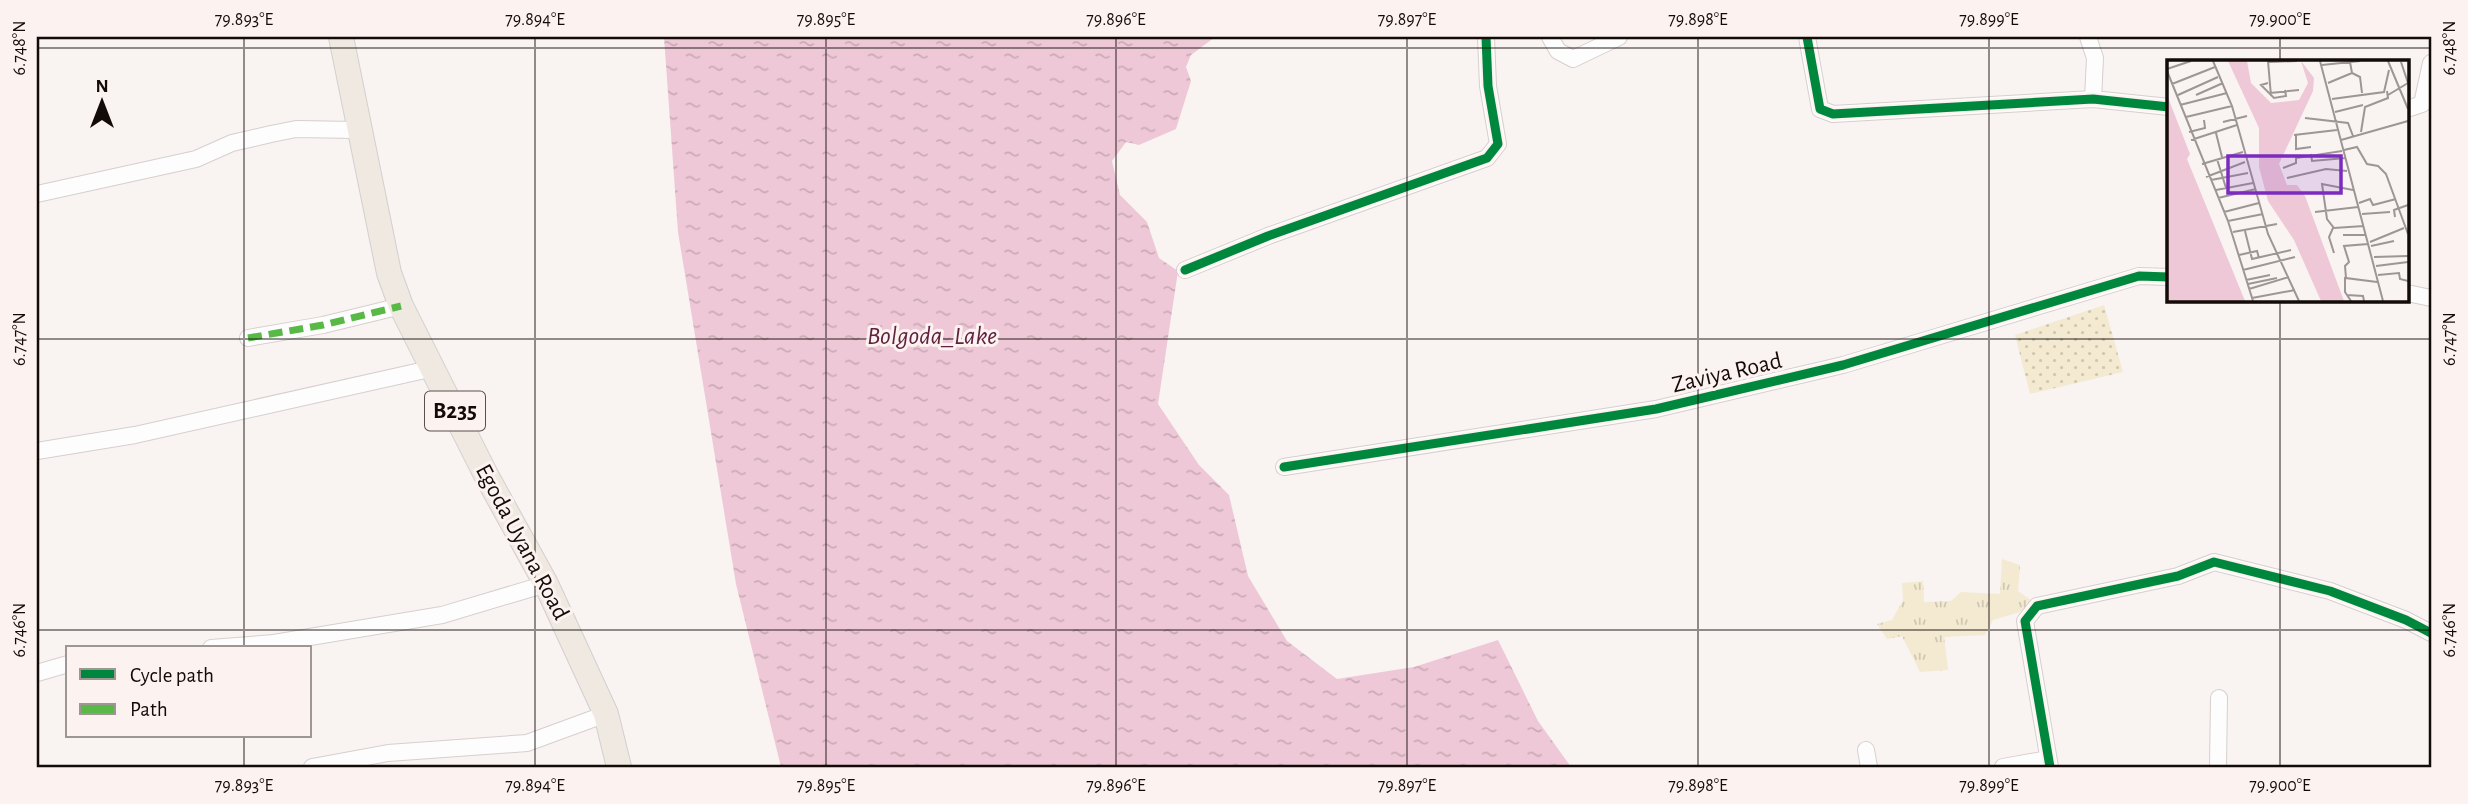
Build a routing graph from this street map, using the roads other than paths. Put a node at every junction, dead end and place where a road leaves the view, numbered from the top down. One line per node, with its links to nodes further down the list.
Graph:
1 (341, 37): 11 (main road, Egoda Uyana Road / B235)
2 (1486, 37): 13 (street)
3 (1550, 37): 4 (street)
4 (1619, 37)
5 (1807, 37): 8 (street)
6 (2088, 37): 8 (street)
7 (2431, 63): 10 (street)
8 (2093, 99): 9 (street)
9 (2167, 107)
10 (2408, 109)
11 (358, 130): 12 (street); 17 (main road, Egoda Uyana Road / B235)
12 (37, 194)
13 (1185, 270)
14 (2167, 276): 21 (street, Zaviya Road)
15 (2408, 293): 16 (street)
16 (2431, 298)
17 (401, 306): 18 (street); 19 (main road, Egoda Uyana Road / B235)
18 (248, 338)
19 (434, 368): 20 (street); 22 (main road, Egoda Uyana Road / B235)
20 (37, 450)
21 (1284, 467)
22 (547, 584): 24 (street); 28 (main road, Egoda Uyana Road / B235)
23 (2431, 633): 30 (street)
24 (236, 646)
25 (66, 665): 26 (street)
26 (37, 674)
27 (2219, 698): 35 (street)
28 (606, 714): 31 (street); 32 (main road, Egoda Uyana Road / B235)
29 (1866, 750): 33 (street)
30 (2049, 763): 34 (street)
31 (312, 767)
32 (619, 767)
33 (1869, 767)
34 (2003, 767)
35 (2218, 767)

